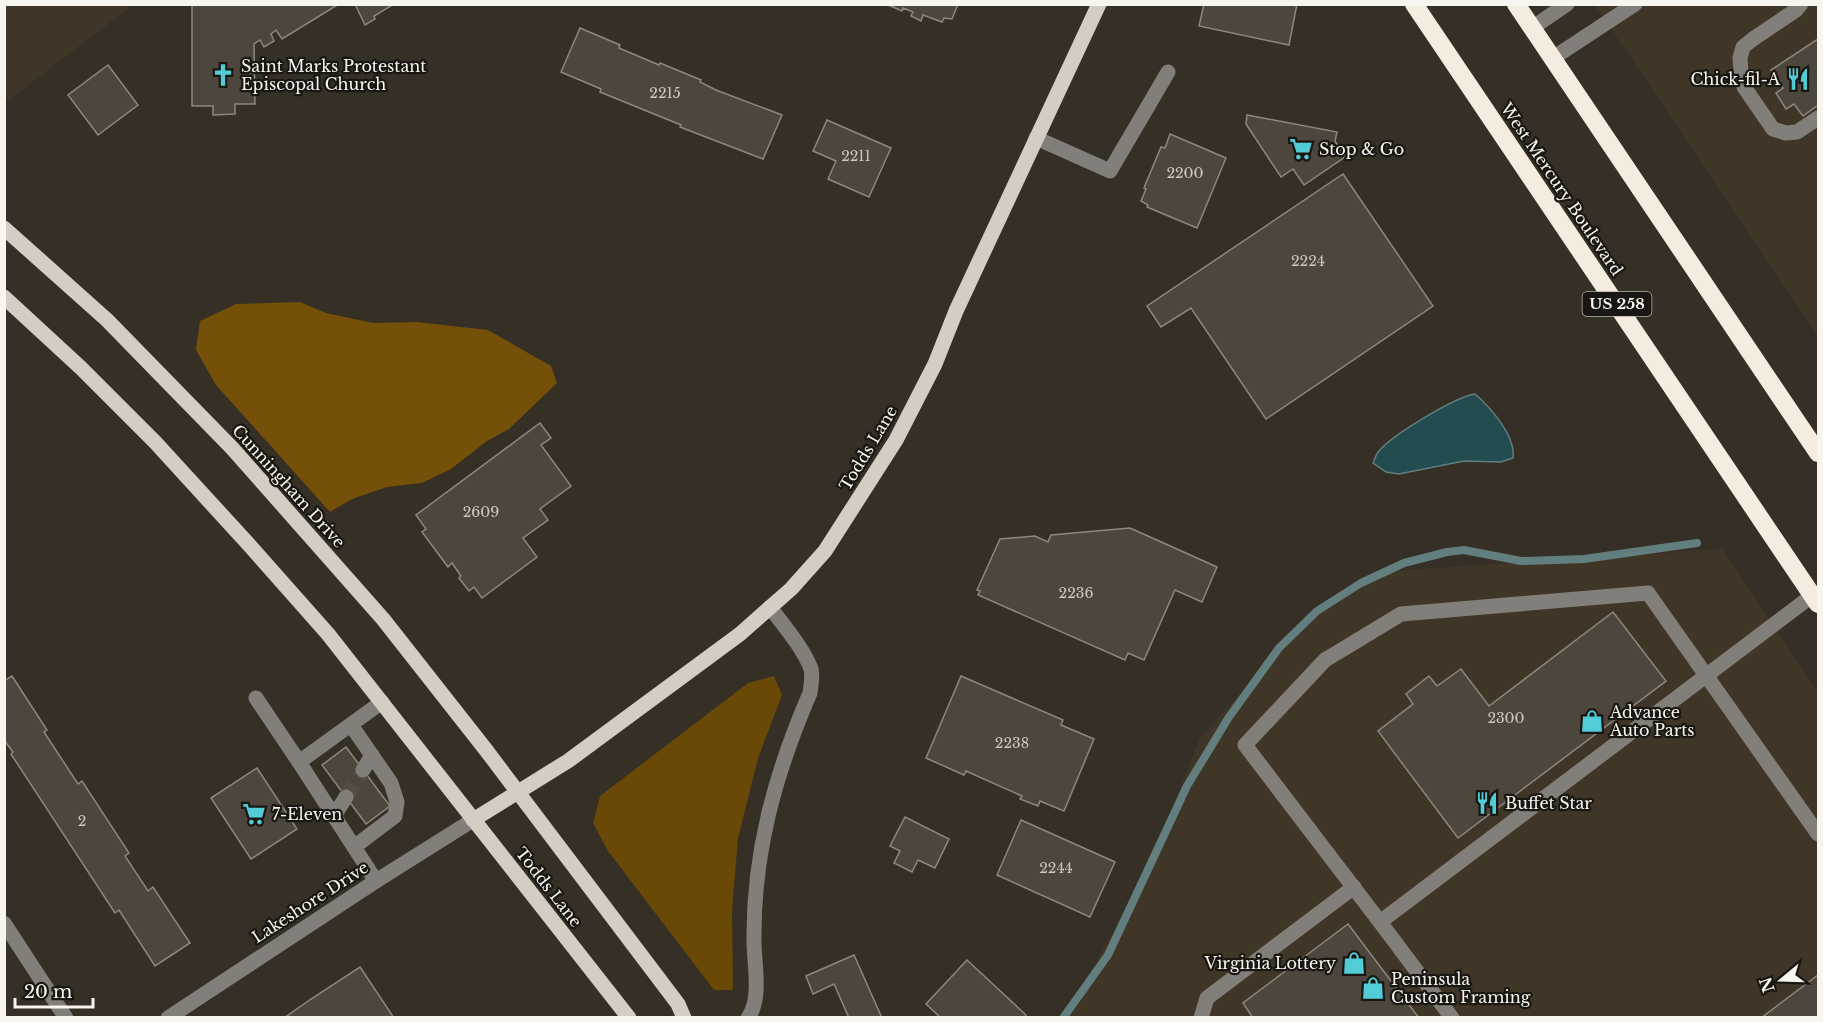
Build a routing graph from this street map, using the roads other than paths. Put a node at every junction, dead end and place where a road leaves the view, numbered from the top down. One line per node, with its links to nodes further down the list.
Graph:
1 (1099, 4): 11 (main road, Todds Lane)
2 (1414, 4): 15 (highway, West Mercury Boulevard / US 258)
3 (1516, 4): 7 (highway)
4 (1568, 4): 7 (street)
5 (1635, 4): 8 (street)
6 (1801, 4): 10 (street)
7 (1532, 28): 8 (highway)
8 (1553, 58): 14 (highway)
9 (1167, 72): 11 (street)
10 (1818, 118)
11 (1036, 138): 16 (main road, Todds Lane)
12 (4, 228): 24 (main road, Cunningham Drive)
13 (7, 304): 19 (main road)
14 (1818, 453)
15 (1816, 600): 17 (street)
16 (770, 607): 24 (main road, Todds Lane); 38 (street)
17 (1706, 676): 28 (street); 31 (street); 33 (street)
18 (256, 698): 22 (street)
19 (382, 702): 20 (street); 27 (main road)
20 (351, 724): 21 (street); 22 (street)
21 (372, 755): 23 (street); 29 (street)
22 (299, 762): 26 (street)
23 (363, 770)
24 (518, 793): 27 (main road, Todds Lane); 37 (main road, Todds Lane)
25 (346, 797): 26 (street)
26 (334, 816): 29 (street)
27 (473, 820): 30 (street, Lakeshore Drive); 36 (main road, Todds Lane)
28 (1818, 834)
29 (354, 847): 30 (street)
30 (376, 881): 35 (street, Lakeshore Drive)
31 (1354, 887): 33 (street); 39 (street)
32 (4, 922): 34 (street)
33 (1380, 922): 40 (street)
34 (66, 1017)
35 (168, 1017)
36 (629, 1017)
37 (684, 1017)
38 (748, 1017)
39 (1201, 1017)
40 (1452, 1017)

